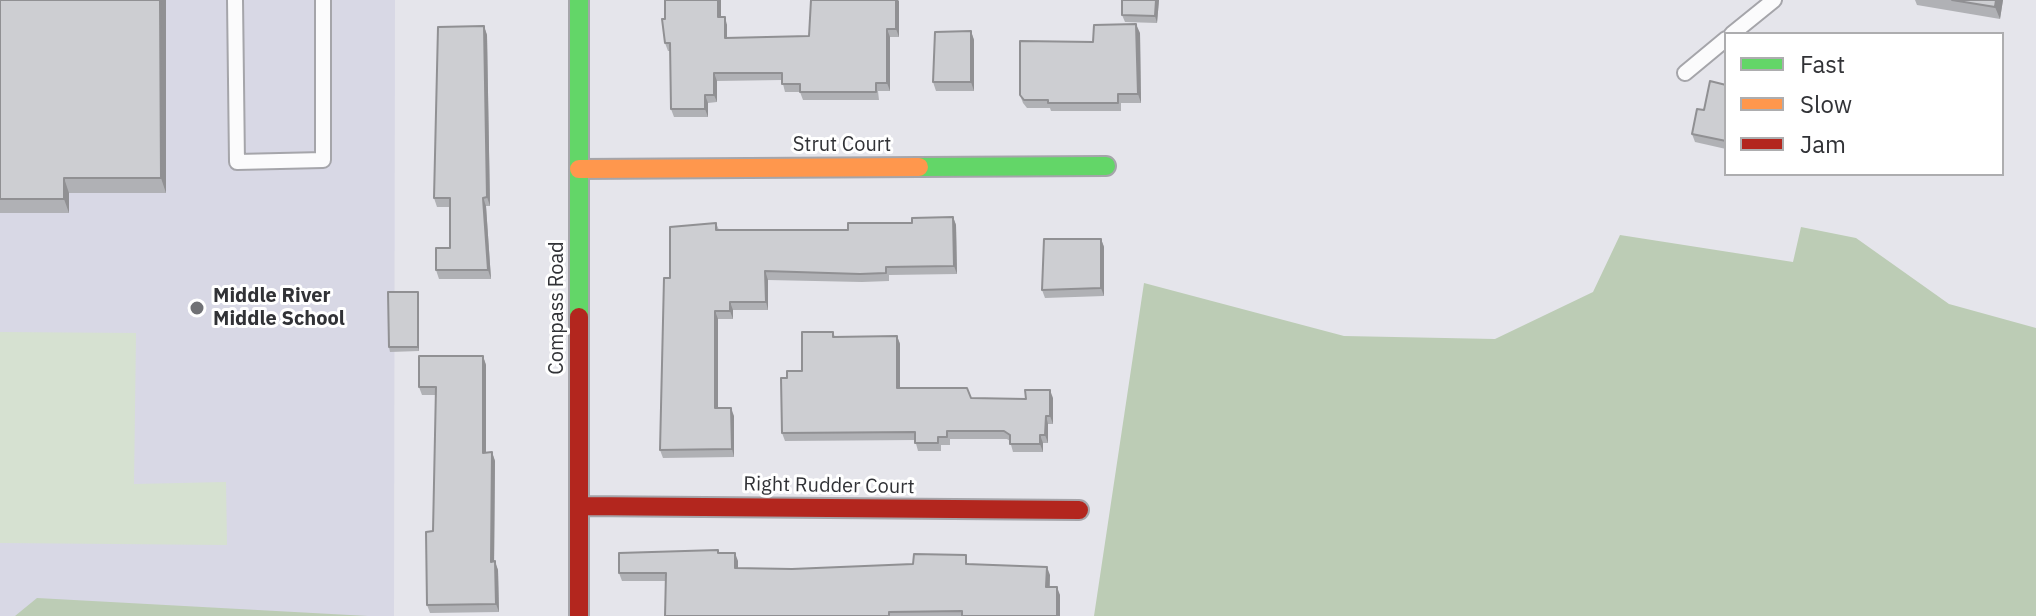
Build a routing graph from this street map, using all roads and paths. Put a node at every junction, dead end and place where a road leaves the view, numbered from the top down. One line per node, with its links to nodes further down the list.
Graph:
1 (235, 0): 2 (lane)
2 (323, 0)
3 (579, 0): 9 (street, Compass Road)
4 (1774, 0): 5 (lane)
5 (1734, 32)
6 (1724, 41): 7 (lane)
7 (1685, 73)
8 (1106, 166): 9 (street, Strut Court)
9 (579, 169): 10 (street, Compass Road)
10 (579, 506): 11 (street, Right Rudder Court); 12 (street, Compass Road)
11 (1079, 510)
12 (579, 616)

